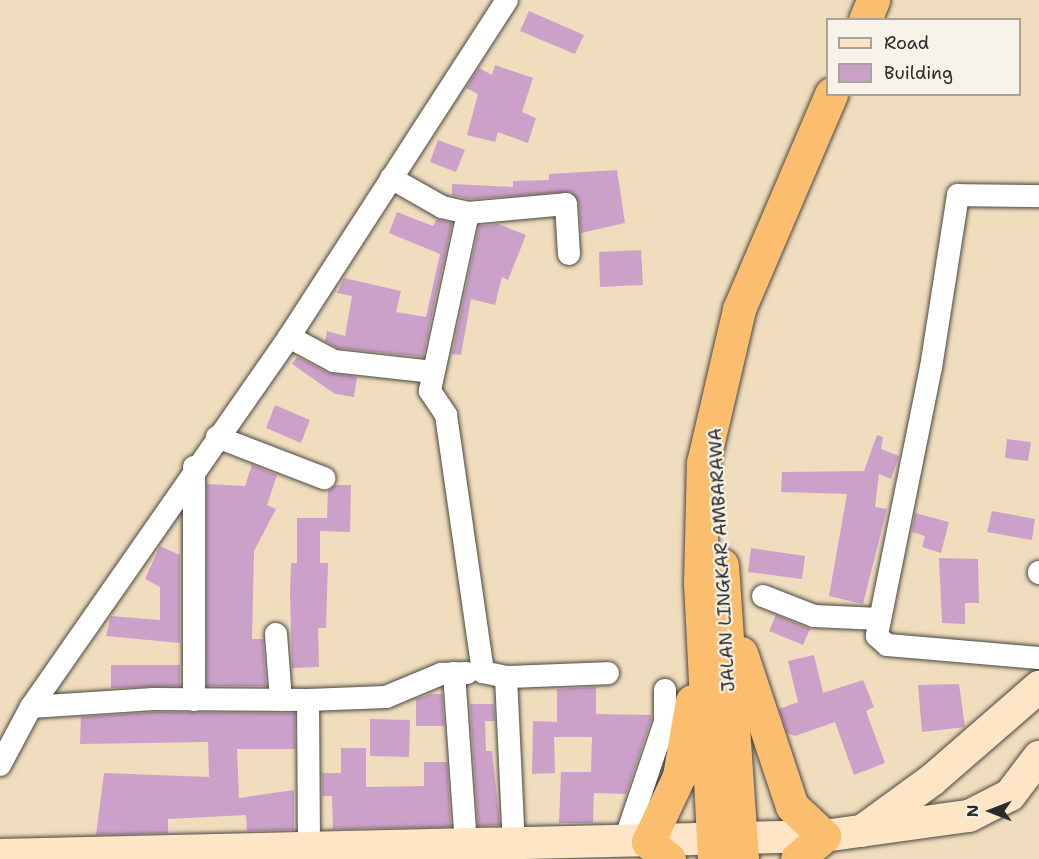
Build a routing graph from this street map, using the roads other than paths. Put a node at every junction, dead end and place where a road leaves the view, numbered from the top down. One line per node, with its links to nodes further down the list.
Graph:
1 (507, 0): 5 (street)
2 (873, 0): 3 (highway)
3 (866, 18)
4 (830, 96): 14 (highway, JALAN LINGKAR AMBARAWA)
5 (391, 178): 7 (street); 9 (street)
6 (1039, 196): 16 (street)
7 (468, 213): 8 (street); 10 (street)
8 (569, 254)
9 (289, 337): 10 (street); 11 (street)
10 (433, 372): 19 (street)
11 (217, 436): 12 (street); 13 (street)
12 (194, 467): 25 (street); 28 (street)
13 (324, 478)
14 (711, 583): 32 (highway); 34 (highway); 35 (highway, JALAN LINGKAR AMBARAWA)
15 (763, 596): 16 (street)
16 (880, 619): 18 (street)
17 (276, 634): 26 (street)
18 (1039, 658)
19 (483, 672): 20 (street); 22 (street)
20 (454, 673): 27 (street); 37 (street)
21 (608, 673): 22 (street)
22 (506, 677): 33 (street)
23 (1039, 687): 31 (main road)
24 (665, 690): 34 (street)
25 (194, 700): 26 (street); 28 (street)
26 (281, 700): 27 (street)
27 (308, 700): 36 (street)
28 (31, 707): 30 (street)
29 (1039, 757): 31 (main road)
30 (0, 765)
31 (862, 831): 32 (main road)
32 (824, 836): 35 (main road); 41 (highway)
33 (514, 846): 34 (main road); 37 (main road)
34 (647, 848): 35 (main road)
35 (728, 850)
36 (324, 852): 37 (main road); 40 (main road)
37 (467, 854)
38 (0, 855): 39 (main road)
39 (47, 855): 40 (main road)
40 (189, 855)
41 (796, 859)

